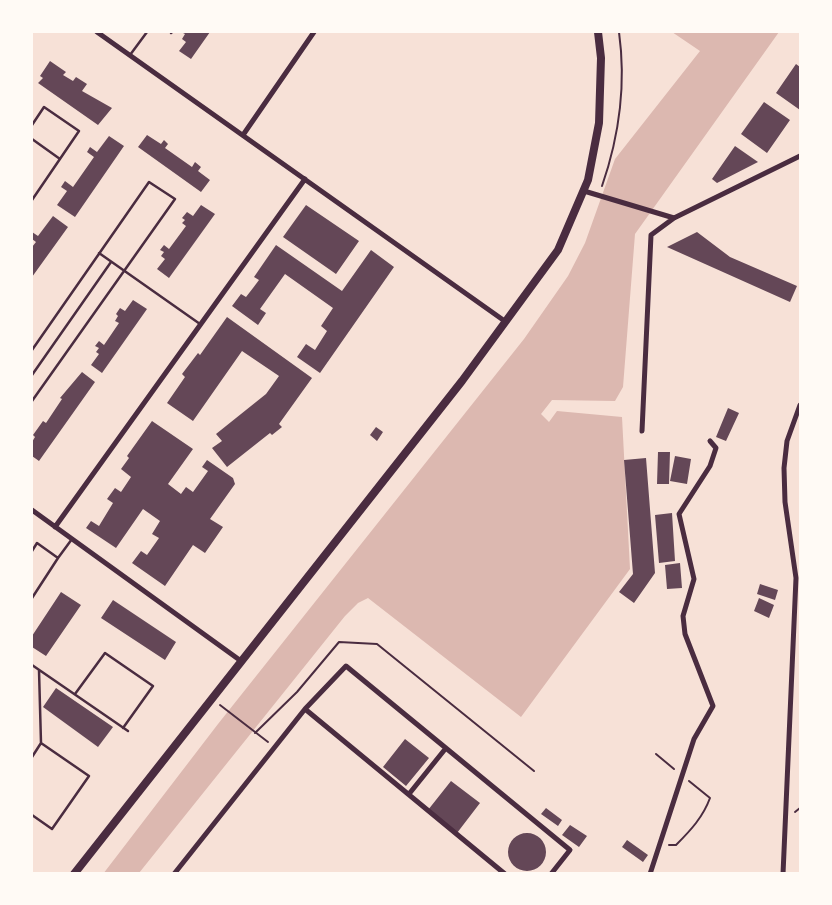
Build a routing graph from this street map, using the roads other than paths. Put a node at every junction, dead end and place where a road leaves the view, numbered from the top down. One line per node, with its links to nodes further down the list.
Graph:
1 (97, 32): 5 (street)
2 (147, 32): 5 (lane)
3 (314, 32): 7 (street)
4 (598, 32): 12 (main road)
5 (130, 55): 7 (street)
6 (32, 125): 10 (lane)
7 (243, 135): 11 (street)
8 (32, 139): 10 (lane)
9 (800, 156): 14 (street)
10 (60, 159): 13 (lane)
11 (305, 179): 18 (street); 19 (street)
12 (584, 191): 14 (street); 18 (main road)
13 (32, 200)
14 (674, 218): 25 (street)
15 (99, 253): 16 (lane); 17 (lane); 20 (lane)
16 (111, 262): 17 (lane); 21 (lane)
17 (124, 271): 19 (lane); 22 (lane)
18 (506, 321): 33 (main road)
19 (201, 325): 28 (street)
20 (32, 350)
21 (32, 375)
22 (33, 394): 23 (lane)
23 (32, 401)
24 (800, 405): 50 (street)
25 (642, 431)
26 (710, 442): 49 (street)
27 (32, 510): 28 (street)
28 (55, 527): 29 (street)
29 (72, 539): 31 (lane); 33 (street)
30 (32, 551): 31 (lane)
31 (58, 558): 32 (lane)
32 (32, 598)
33 (241, 662): 45 (main road)
34 (32, 665): 35 (lane)
35 (39, 670): 36 (lane); 40 (lane)
36 (75, 694): 38 (lane); 38 (lane)
37 (305, 709): 41 (street); 43 (street); 46 (street)
38 (123, 728): 39 (lane)
39 (128, 731)
40 (41, 743): 42 (lane); 44 (lane)
41 (446, 748): 43 (street); 48 (street)
42 (32, 757)
43 (409, 794): 47 (street)
44 (32, 815)
45 (74, 873)
46 (174, 873)
47 (505, 873)
48 (551, 873)
49 (650, 873)
50 (783, 873)

